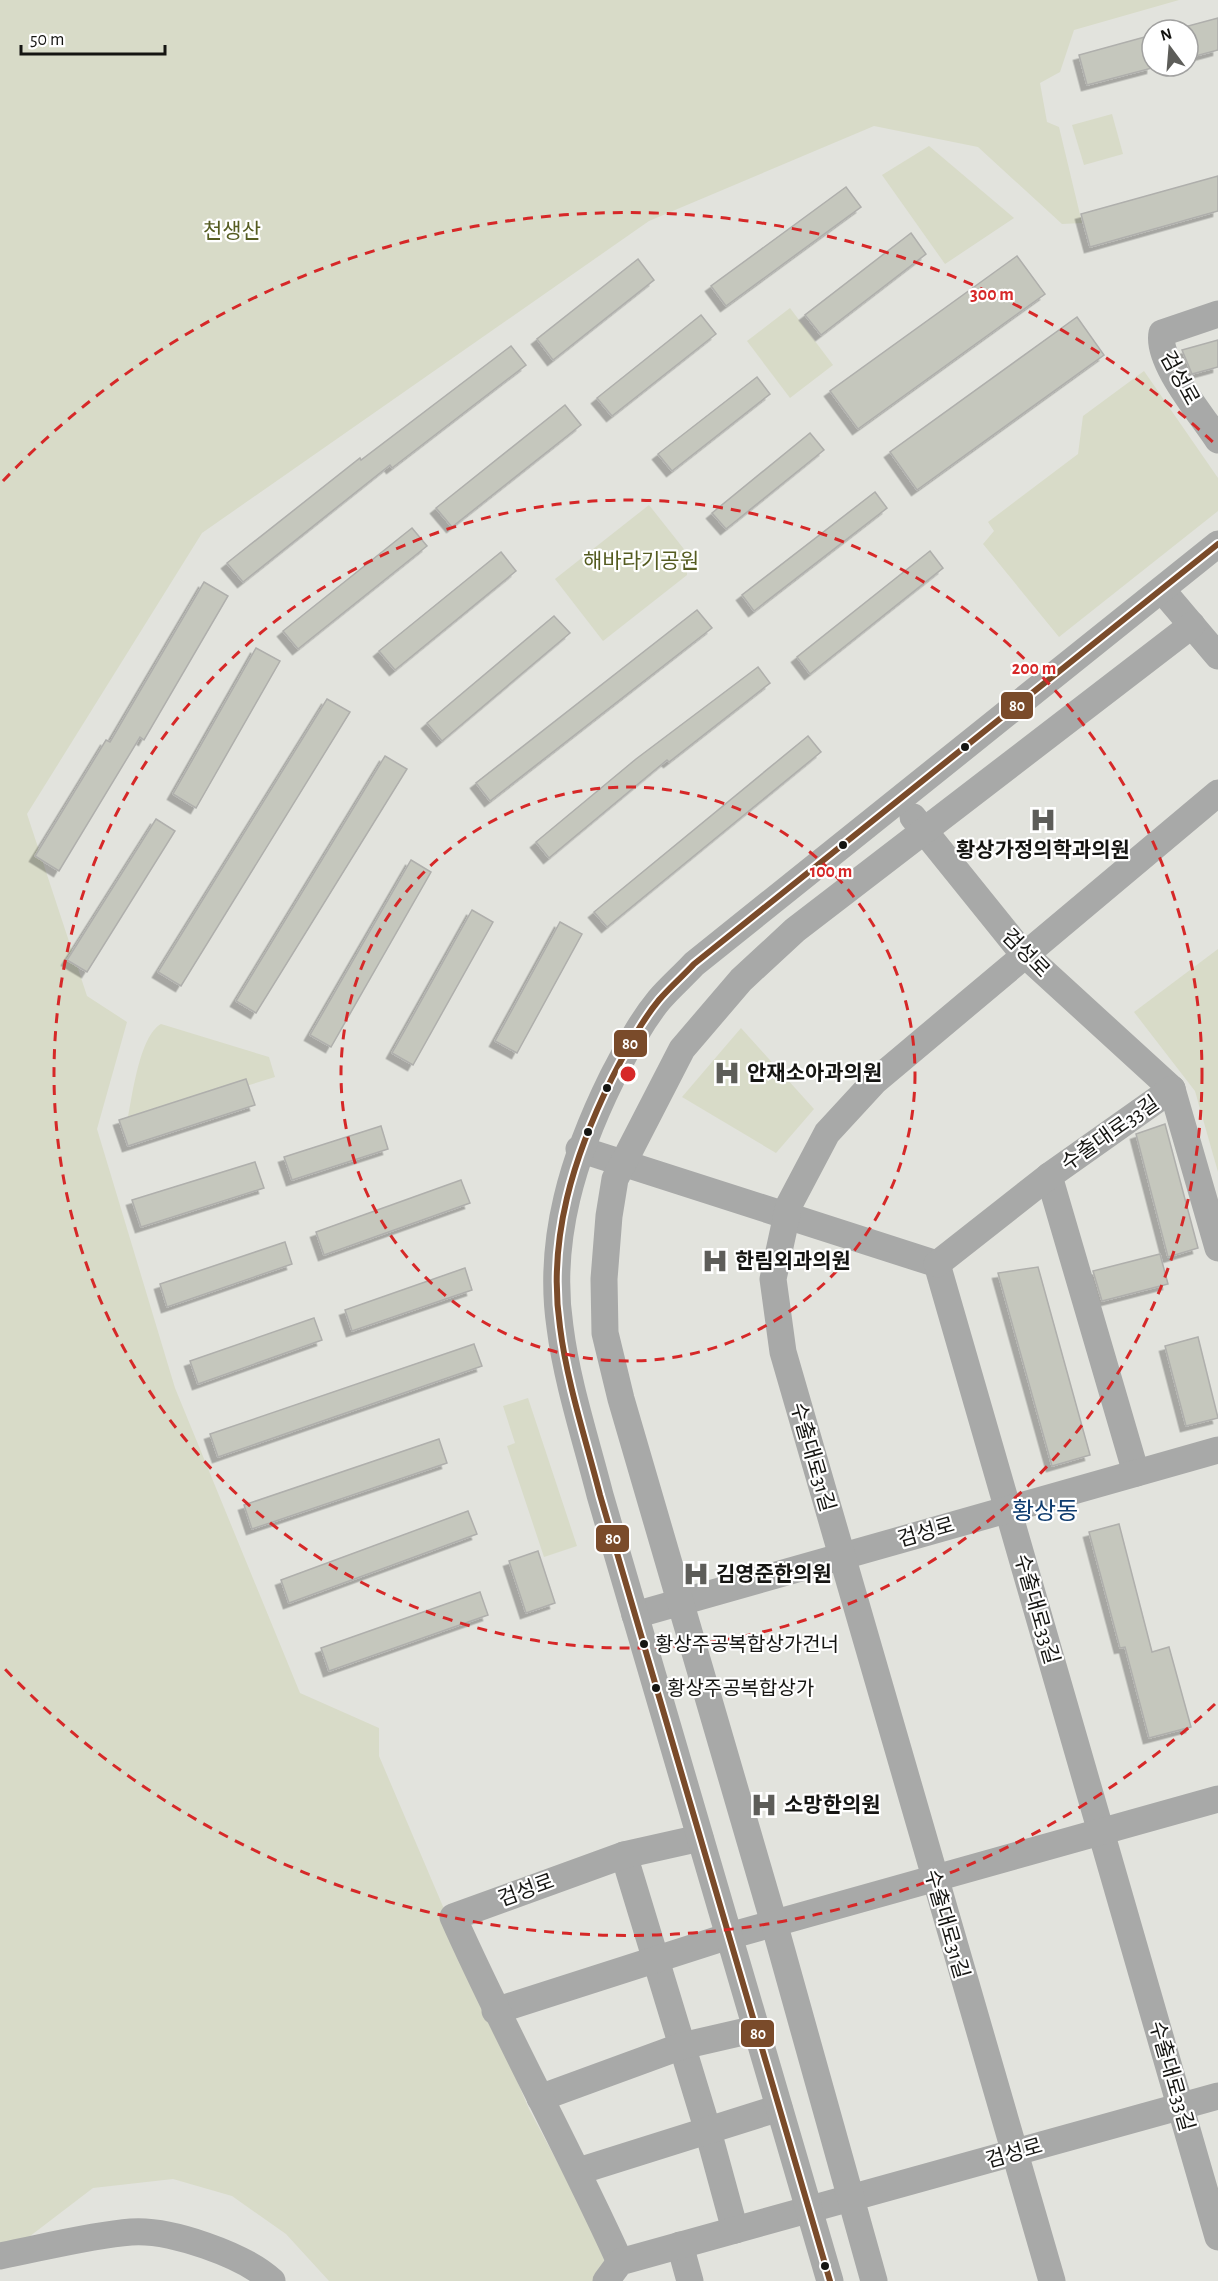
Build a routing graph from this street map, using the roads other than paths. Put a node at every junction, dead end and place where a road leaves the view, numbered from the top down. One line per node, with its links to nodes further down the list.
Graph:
1 (1218, 314): 2 (street, 검성로)
2 (1218, 440)
3 (1218, 544): 4 (street)
4 (1162, 590): 5 (street); 8 (street)
5 (1192, 626): 6 (street); 9 (street)
6 (1218, 656)
7 (1218, 793): 10 (street, 수출대로31길)
8 (899, 799): 9 (street, 검성로); 12 (street)
9 (923, 830): 10 (street, 검성로); 13 (street)
10 (1025, 955): 11 (street, 검성로); 15 (street, 수출대로31길)
11 (1172, 1089): 14 (street, 수출대로33길); 16 (street)
12 (579, 1149): 13 (street); 23 (street)
13 (622, 1165): 15 (street); 22 (street)
14 (1049, 1176): 17 (street, 수출대로33길); 19 (street)
15 (786, 1216): 17 (street); 21 (street, 수출대로31길)
16 (1218, 1248)
17 (937, 1264): 20 (street, 수출대로33길)
18 (1218, 1449): 19 (street, 검성로)
19 (1136, 1473): 20 (street, 검성로)
20 (1008, 1509): 21 (street, 검성로); 25 (street, 수출대로33길)
21 (842, 1557): 22 (street, 검성로); 28 (street, 수출대로31길)
22 (680, 1602): 23 (street, 검성로); 29 (street)
23 (635, 1615): 26 (street)
24 (1218, 1799): 25 (street)
25 (1101, 1832): 28 (street); 37 (street, 수출대로33길)
26 (700, 1838): 27 (street, 검성로); 30 (street)
27 (624, 1855): 31 (street); 32 (street, 검성로)
28 (934, 1878): 29 (street); 40 (street, 수출대로31길)
29 (774, 1923): 30 (street); 42 (street)
30 (729, 1936): 31 (street); 33 (street)
31 (656, 1958): 32 (street); 34 (street)
32 (495, 2011): 36 (street, 검성로)
33 (756, 2029): 34 (street); 38 (street)
34 (682, 2046): 36 (street); 39 (street)
35 (1218, 2097): 37 (street, 검성로)
36 (540, 2098): 41 (street, 검성로)
37 (1180, 2107): 40 (street, 검성로); 45 (street, 수출대로33길)
38 (779, 2108): 39 (street); 43 (street)
39 (708, 2131): 41 (street); 44 (street)
40 (1014, 2153): 42 (street, 검성로); 53 (street, 수출대로31길)
41 (579, 2171): 48 (street, 검성로)
42 (849, 2199): 43 (street, 검성로); 52 (street)
43 (809, 2210): 44 (street, 검성로); 51 (street)
44 (735, 2230): 46 (street, 검성로)
45 (1218, 2236)
46 (680, 2245): 48 (street, 검성로); 50 (street)
47 (0, 2256): 49 (street)
48 (613, 2271)
49 (272, 2281)
50 (690, 2281)
51 (830, 2281)
52 (874, 2281)
53 (1052, 2281)

